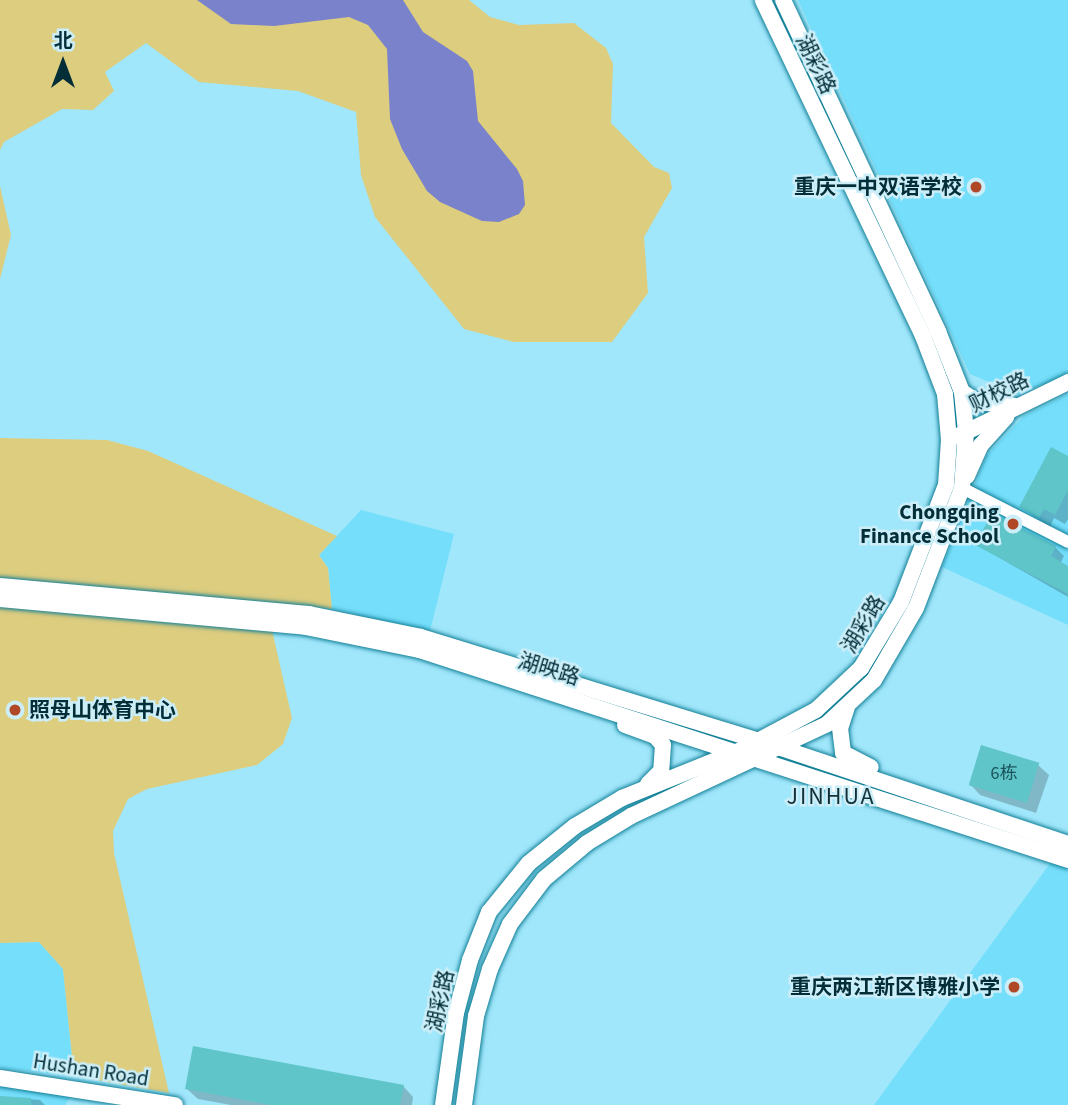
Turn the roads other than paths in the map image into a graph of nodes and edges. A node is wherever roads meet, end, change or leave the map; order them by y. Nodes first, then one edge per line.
1 (763, 0) edge
2 (783, 0) edge
3 (1068, 382) edge
4 (962, 391) junction
5 (1018, 406) junction
6 (966, 432) junction
7 (950, 440) junction
8 (962, 488) junction
9 (1068, 542) edge
10 (0, 586) edge
11 (0, 599) edge
12 (849, 703) junction
13 (593, 705) junction
14 (781, 748) junction
15 (760, 749) junction
16 (738, 751) junction
17 (642, 790) junction
18 (914, 793) junction
19 (1068, 844) edge
20 (1068, 860) edge
21 (0, 1078) edge
22 (175, 1105) edge
23 (443, 1105) edge
24 (464, 1105) edge

1 - 7 main road, 湖彩路
2 - 4 main road, 湖彩路
3 - 5 main road, 财校路
4 - 5 main road
4 - 6 main road, 湖彩路
5 - 6 main road, 财校路
5 - 8 main road
6 - 7 main road, 财校路
6 - 8 main road, 湖彩路
7 - 15 main road, 湖彩路
8 - 9 street
8 - 12 main road, 湖彩路
10 - 15 main road, 湖映路
11 - 13 main road, 湖映路
12 - 14 main road, 湖彩路
12 - 18 main road
13 - 16 main road, 湖映路
13 - 17 main road
14 - 15 main road, 湖映路
14 - 18 main road, 湖映路
15 - 16 main road, 湖彩路
15 - 20 main road, 湖映路
15 - 24 main road, 湖彩路
16 - 17 main road, 湖彩路
17 - 23 main road, 湖彩路
18 - 19 main road, 湖映路
21 - 22 main road, Hushan Road

